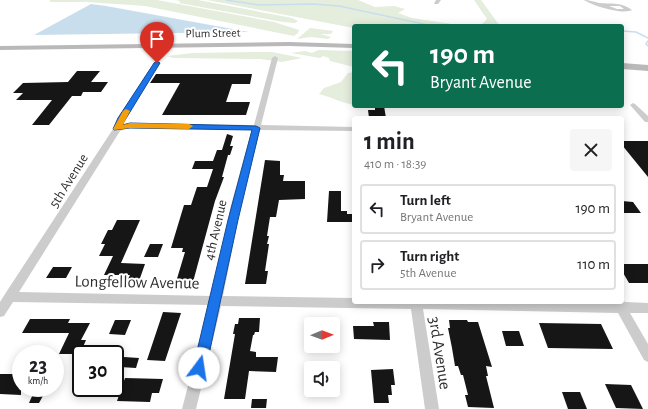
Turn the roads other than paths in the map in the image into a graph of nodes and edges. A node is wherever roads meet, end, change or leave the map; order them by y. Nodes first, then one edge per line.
1 (586, 0) edge
2 (602, 4) junction
3 (352, 46) edge
4 (0, 48) edge
5 (275, 58) dead end
6 (157, 63) dead end
7 (624, 66) edge
8 (648, 68) edge
9 (634, 105) dead end
10 (648, 120) edge
11 (256, 128) junction
12 (117, 129) junction
13 (352, 130) edge
14 (9, 297) junction
15 (215, 301) junction
16 (352, 302) edge
17 (416, 304) edge
18 (518, 304) edge
19 (620, 305) edge
20 (648, 308) edge
21 (0, 312) edge
22 (648, 356) edge
23 (189, 409) edge
24 (432, 409) edge

1 - 2 street
2 - 2 street
3 - 4 main road, Plum Street
5 - 11 street, 4th Avenue
6 - 12 street, 5th Avenue
7 - 8 main road
9 - 10 street
11 - 12 street
11 - 13 street
11 - 15 street, 4th Avenue
12 - 14 street, 5th Avenue
14 - 15 street, Longfellow Avenue
14 - 21 street, 5th Avenue
15 - 16 street, Longfellow Avenue
15 - 23 street, 4th Avenue
17 - 24 street, 3rd Avenue
18 - 19 street, Longfellow Avenue
19 - 20 street, Longfellow Avenue
19 - 22 street

